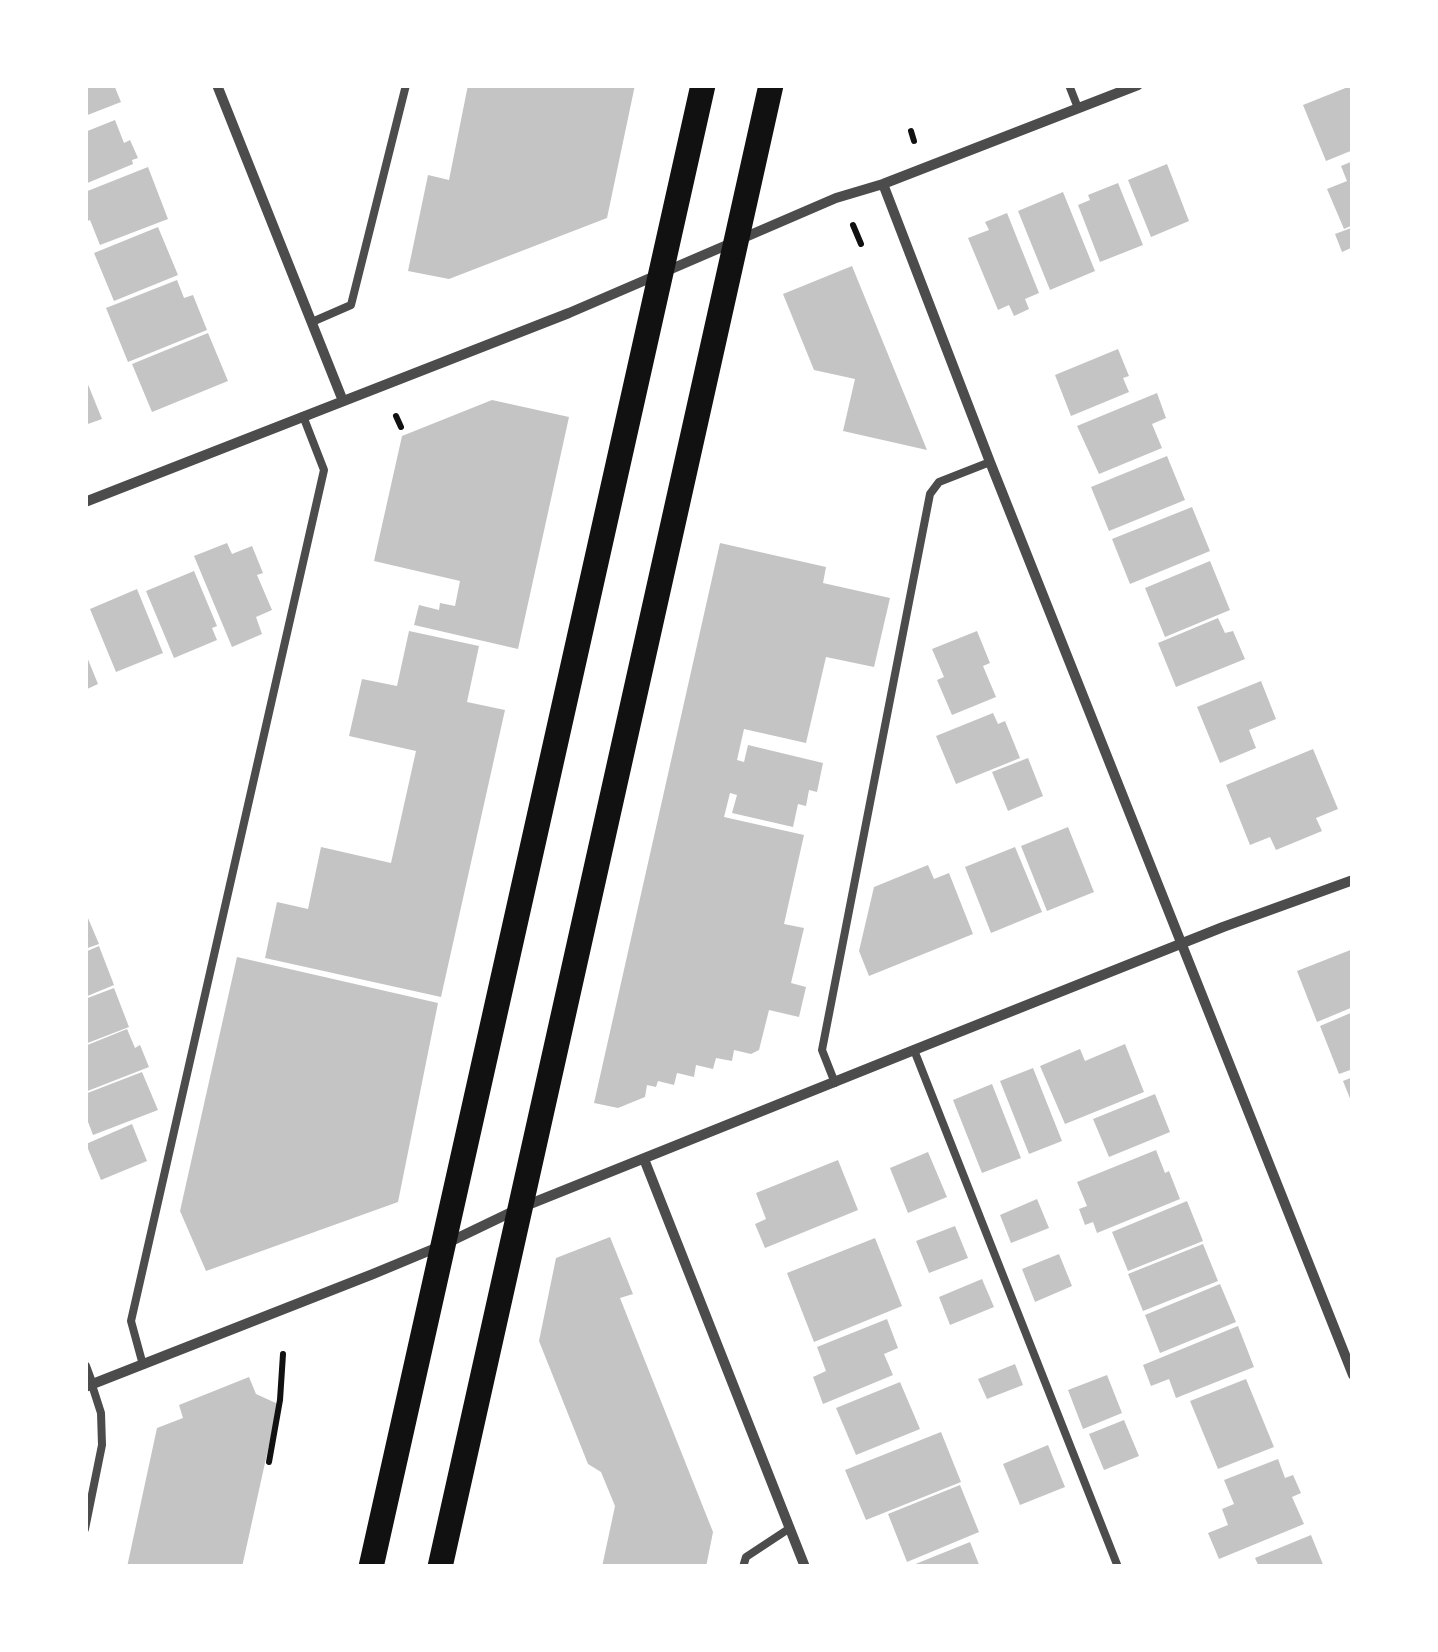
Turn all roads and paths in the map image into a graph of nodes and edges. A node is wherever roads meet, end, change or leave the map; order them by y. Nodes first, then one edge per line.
1 (217, 85) edge
2 (406, 85) edge
3 (703, 85) edge
4 (771, 85) edge
5 (1068, 85) edge
6 (1138, 85) edge
7 (1078, 108) junction
8 (910, 131) dead end
9 (914, 141) dead end
10 (883, 184) junction
11 (853, 225) dead end
12 (736, 242) junction
13 (861, 244) dead end
14 (661, 274) junction
15 (312, 322) junction
16 (343, 401) junction
17 (302, 416) junction
18 (396, 416) dead end
19 (401, 427) dead end
20 (990, 462) junction
21 (85, 502) edge
22 (1353, 880) edge
23 (1181, 944) junction
24 (914, 1050) junction
25 (835, 1083) junction
26 (644, 1159) junction
27 (520, 1208) junction
28 (443, 1245) junction
29 (283, 1354) dead end
30 (142, 1364) junction
31 (85, 1366) edge
32 (1353, 1375) edge
33 (88, 1386) edge
34 (269, 1462) dead end
35 (790, 1528) junction
36 (85, 1529) edge
37 (371, 1567) edge
38 (440, 1567) edge
39 (743, 1567) edge
40 (805, 1567) edge
41 (1118, 1567) edge

1 - 15 street
2 - 15 lane
3 - 14 main road
4 - 12 main road
5 - 7 lane
6 - 7 street
7 - 10 street
8 - 9 path
10 - 12 street
10 - 20 street
11 - 13 path
12 - 14 street
12 - 27 main road
14 - 16 street
14 - 28 main road
15 - 16 street
16 - 17 street
17 - 21 street
17 - 30 lane
18 - 19 path
20 - 23 street
20 - 25 lane
22 - 23 street
23 - 24 street
23 - 32 street
24 - 25 street
24 - 41 lane
25 - 26 street
26 - 27 street
26 - 35 street
27 - 28 street
27 - 38 main road
28 - 30 street
28 - 37 main road
29 - 34 path
30 - 33 street
31 - 33 street
33 - 36 lane
35 - 39 lane
35 - 40 street

